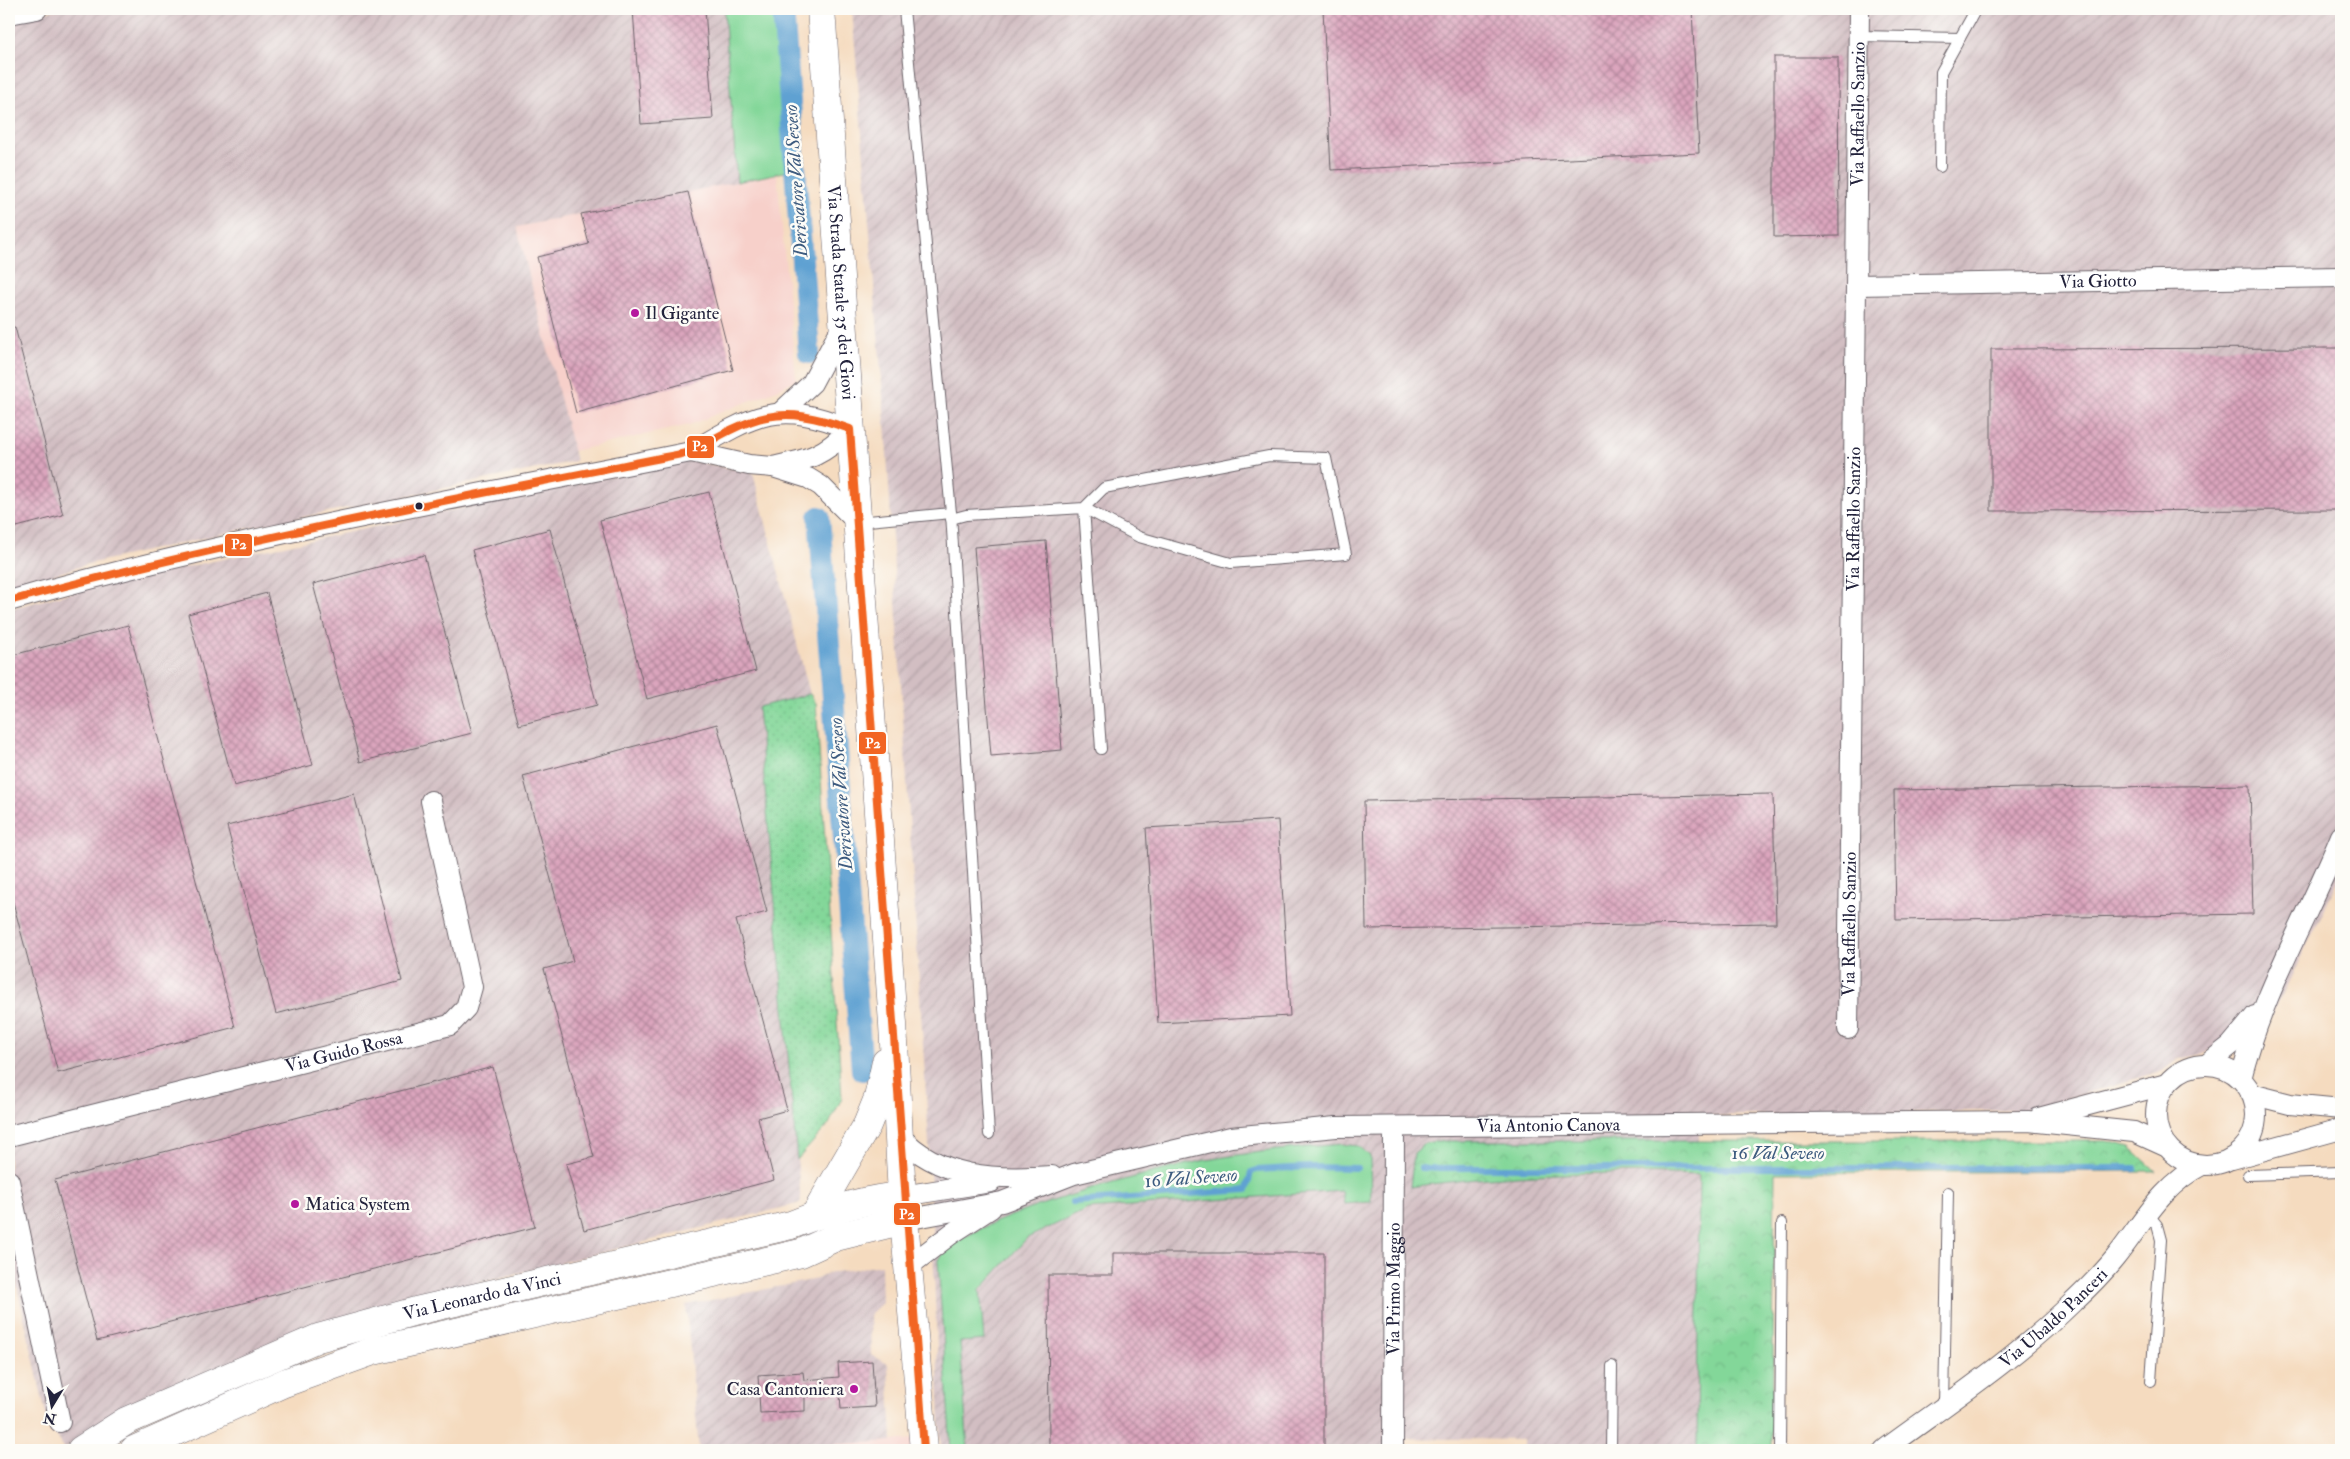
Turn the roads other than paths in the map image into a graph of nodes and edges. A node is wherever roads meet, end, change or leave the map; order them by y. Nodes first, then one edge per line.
1 (37, 9) edge
2 (821, 9) edge
3 (904, 9) edge
4 (1860, 9) edge
5 (1976, 9) edge
6 (9, 14) edge
7 (1859, 36) junction
8 (1960, 38) junction
9 (1940, 167) dead end
10 (2341, 277) edge
11 (1856, 285) junction
12 (843, 325) junction
13 (781, 412) junction
14 (850, 429) junction
15 (691, 452) junction
16 (773, 468) junction
17 (1084, 508) junction
18 (951, 516) junction
19 (857, 522) junction
20 (9, 600) edge
21 (1100, 749) dead end
22 (431, 801) dead end
23 (2341, 836) edge
24 (2264, 1005) junction
25 (893, 1024) junction
26 (1848, 1029) dead end
27 (2206, 1065) junction
28 (2167, 1084) junction
29 (2246, 1087) junction
30 (2341, 1109) edge
31 (2028, 1121) junction
32 (1394, 1127) junction
33 (2341, 1129) edge
34 (989, 1134) dead end
35 (9, 1136) edge
36 (899, 1136) junction
37 (2166, 1146) junction
38 (2230, 1160) junction
39 (2202, 1165) junction
40 (2341, 1172) edge
41 (1074, 1174) junction
42 (2248, 1175) dead end
43 (1020, 1178) junction
44 (9, 1182) edge
45 (1948, 1192) dead end
46 (1002, 1202) junction
47 (904, 1208) junction
48 (2148, 1214) junction
49 (815, 1215) junction
50 (1782, 1223) dead end
51 (909, 1266) junction
52 (1612, 1366) dead end
53 (2151, 1382) dead end
54 (1944, 1406) junction
55 (60, 1422) dead end
56 (81, 1450) edge
57 (134, 1450) edge
58 (924, 1450) edge
59 (1393, 1450) edge
60 (1611, 1450) edge
61 (1780, 1450) edge
62 (1884, 1450) edge

1 - 6 street
2 - 12 main road, Via Strada Statale 35 dei Giovi
3 - 18 lane
4 - 7 street, Via Raffaello Sanzio
5 - 8 lane
7 - 8 lane
7 - 11 street, Via Raffaello Sanzio
8 - 9 lane
10 - 11 street, Via Giotto
11 - 26 street, Via Raffaello Sanzio
12 - 13 street
12 - 14 main road, Via Strada Statale 35 dei Giovi
13 - 14 street
13 - 15 street
14 - 16 street
14 - 19 main road, Via Strada Statale 35 dei Giovi
15 - 16 street
15 - 20 street
16 - 19 street
17 - 17 lane
17 - 18 lane
17 - 21 lane
18 - 19 lane
18 - 34 lane
19 - 25 main road, Via Strada Statale 35 dei Giovi
22 - 35 street, Via Guido Rossa
23 - 24 street
24 - 27 street
24 - 29 street
25 - 36 main road
25 - 49 main road
27 - 28 street
27 - 29 street
28 - 31 street, Via Antonio Canova
28 - 37 street
29 - 30 street
29 - 38 street
31 - 32 street, Via Antonio Canova
31 - 37 street, Via Antonio Canova
32 - 41 street, Via Antonio Canova
32 - 59 street, Via Primo Maggio
33 - 38 street
36 - 43 street, Via Antonio Canova
36 - 47 main road
37 - 39 street
38 - 39 street
39 - 48 street, Via Ubaldo Panceri
40 - 42 lane
41 - 43 street, Via Antonio Canova
41 - 46 street, Via Antonio Canova
43 - 47 street, Via Antonio Canova
44 - 55 street
45 - 54 lane
46 - 47 street, Via Antonio Canova
46 - 51 street, Via Antonio Canova
47 - 49 main road, Via Leonardo da Vinci
47 - 51 main road
47 - 57 main road, Via Leonardo da Vinci
48 - 53 lane
48 - 54 street, Via Ubaldo Panceri
49 - 56 main road, Via Leonardo da Vinci
50 - 61 lane
51 - 58 main road
52 - 60 lane
54 - 62 street, Via Ubaldo Panceri

